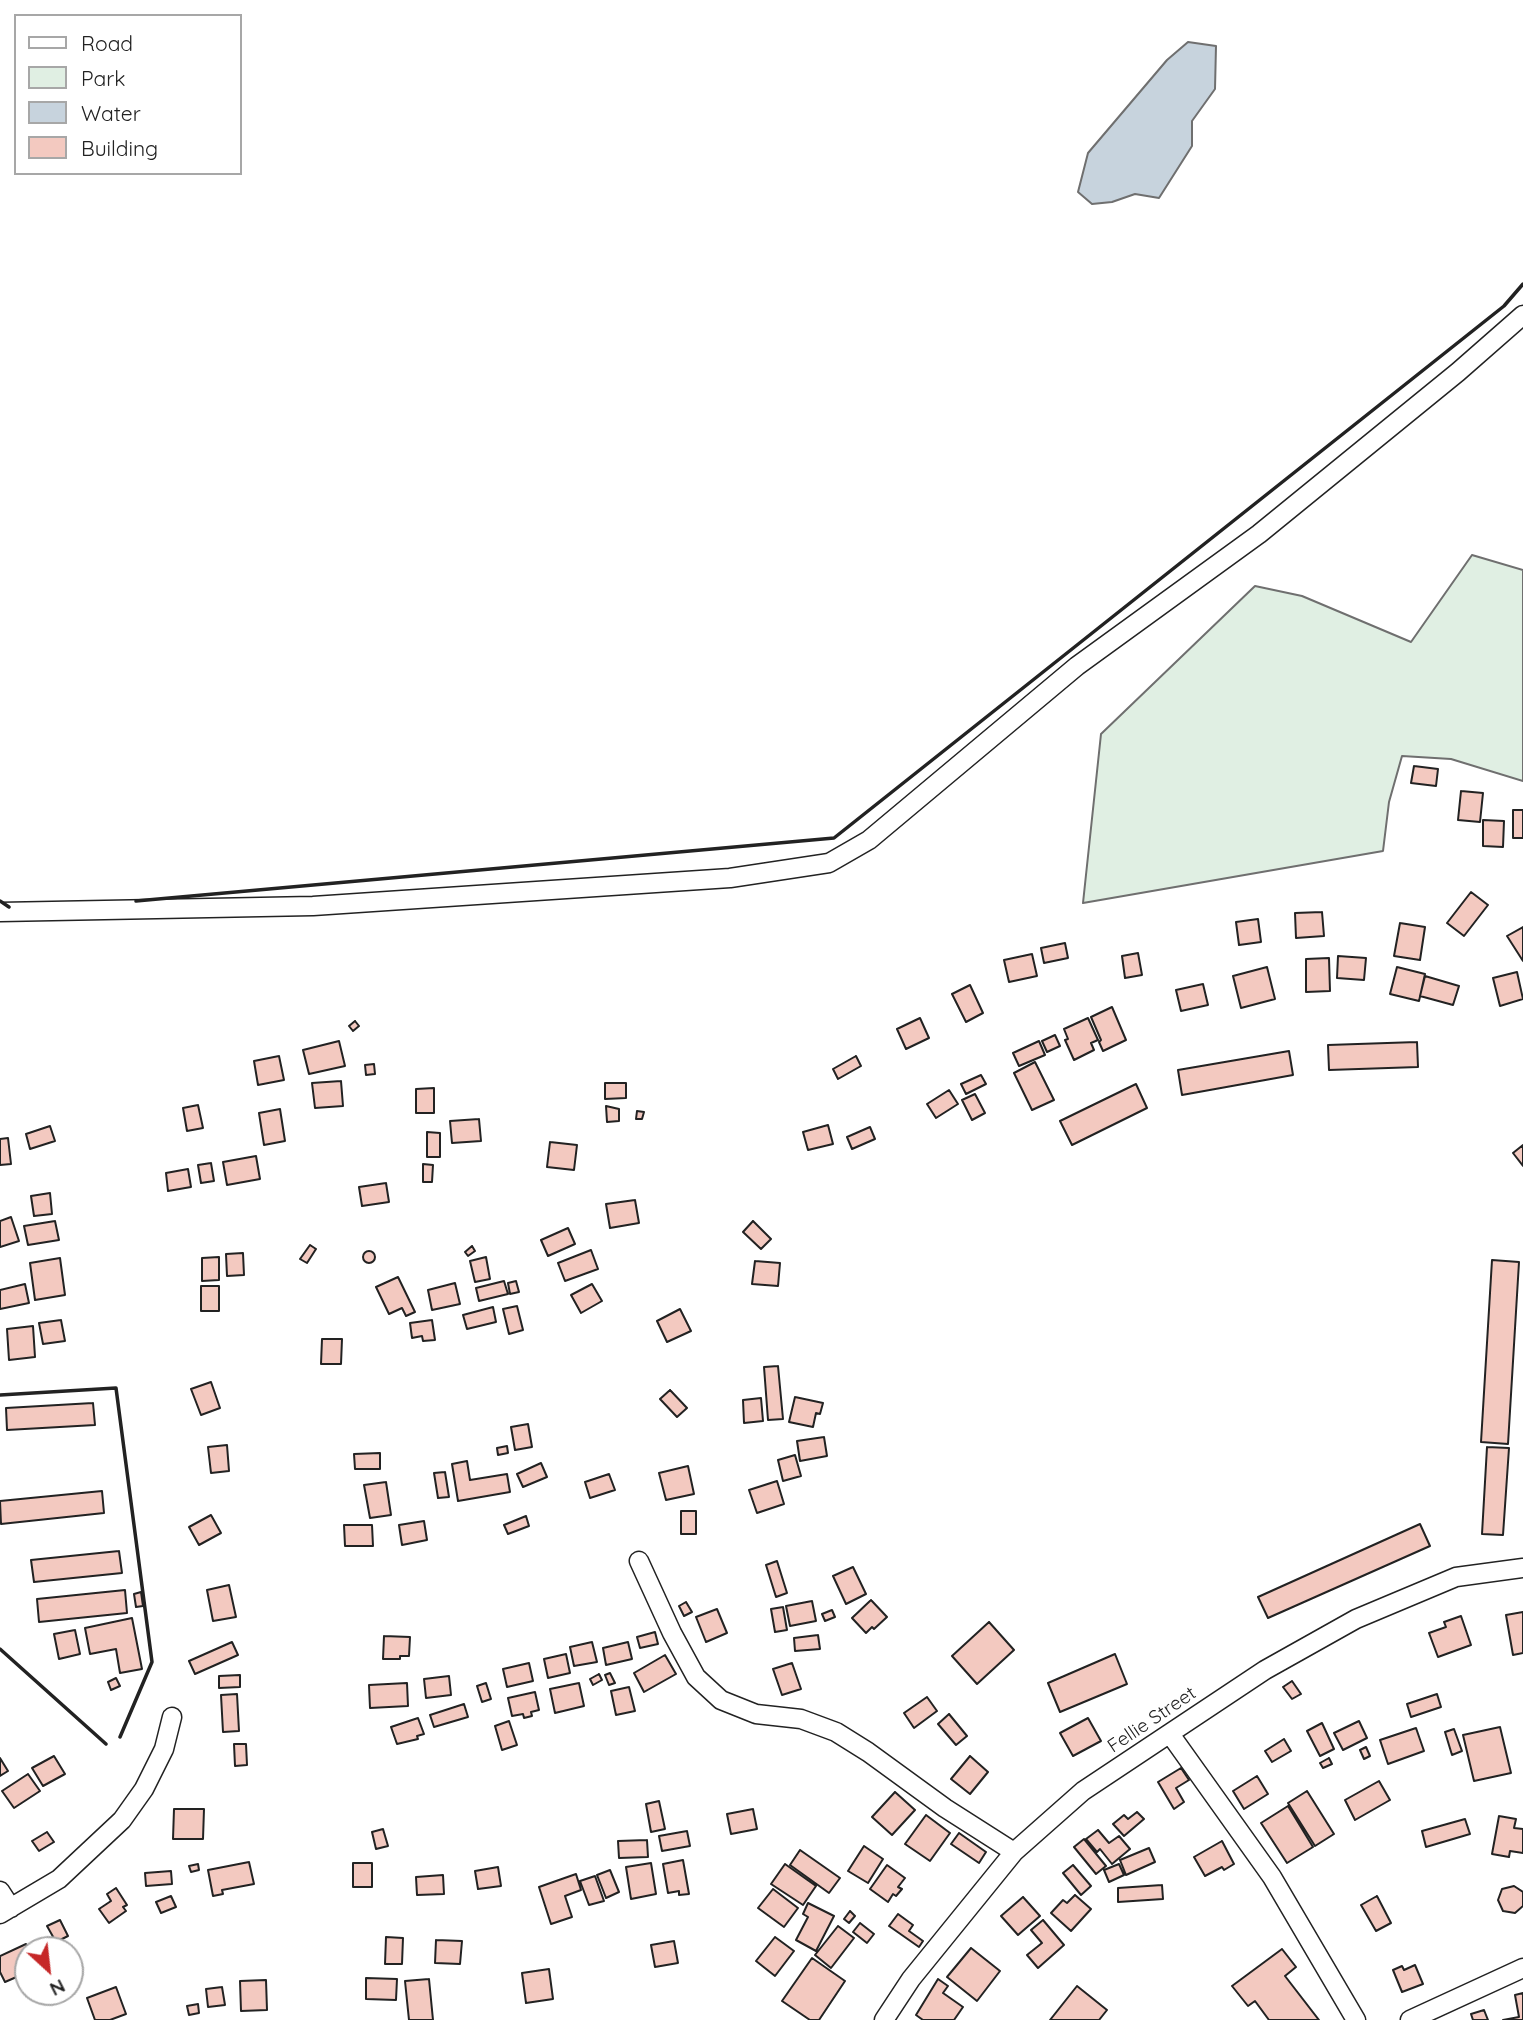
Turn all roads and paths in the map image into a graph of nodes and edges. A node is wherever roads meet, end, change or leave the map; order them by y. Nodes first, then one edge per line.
1 (1523, 315) edge
2 (0, 912) edge
3 (639, 1561) dead end
4 (1523, 1568) edge
5 (172, 1717) dead end
6 (1170, 1734) junction
7 (1014, 1852) junction
8 (0, 1891) edge
9 (6, 1911) edge
10 (1523, 1968) edge
11 (884, 2020) edge
12 (1356, 2020) edge
13 (1409, 2020) edge

1 - 2 street
3 - 7 street
4 - 6 street, Fellie Street
5 - 9 street
6 - 7 street, Fellie Street
6 - 12 street
7 - 11 street, Fellie Street
8 - 9 street
10 - 13 street

